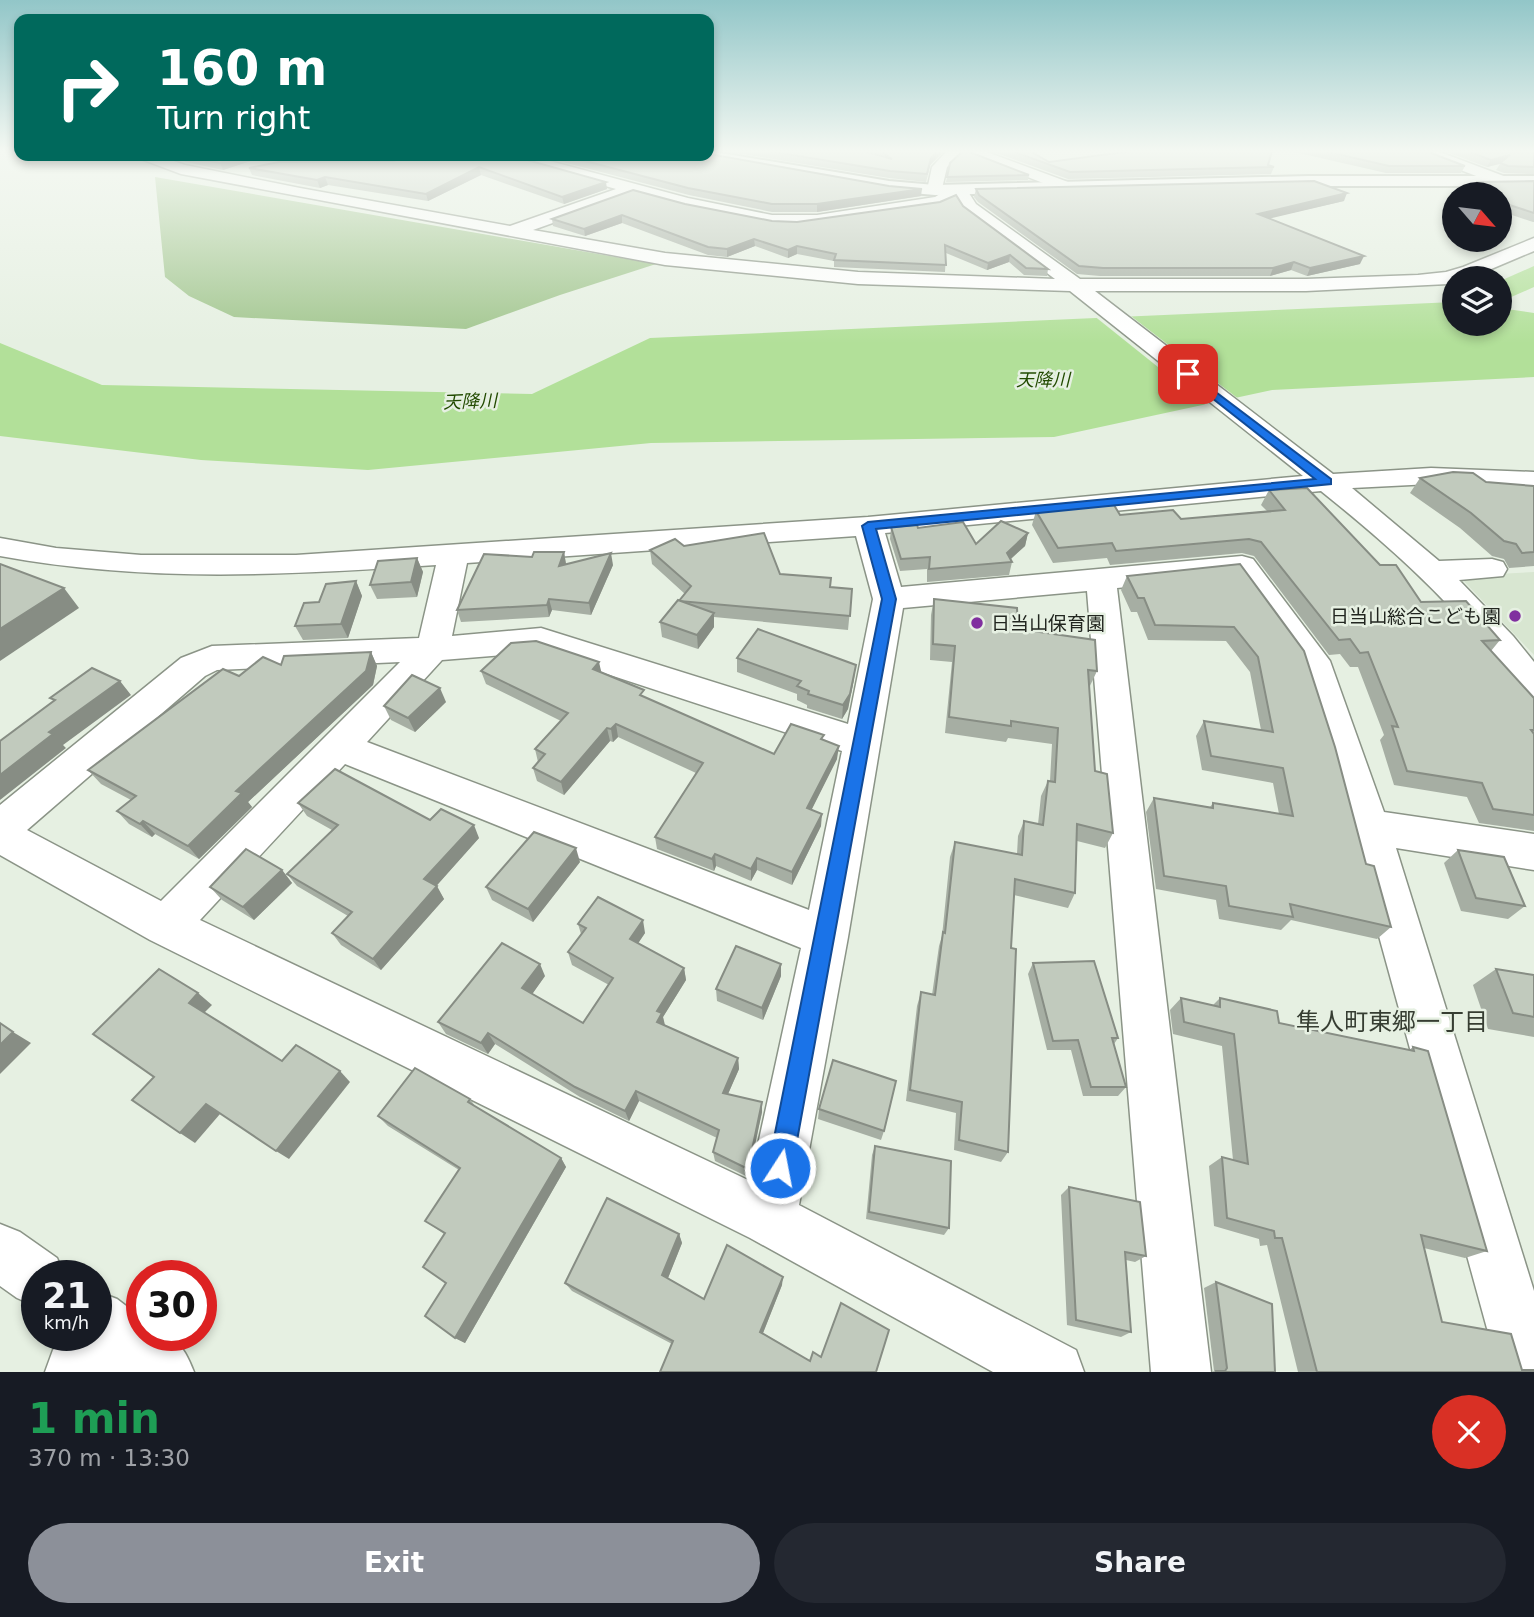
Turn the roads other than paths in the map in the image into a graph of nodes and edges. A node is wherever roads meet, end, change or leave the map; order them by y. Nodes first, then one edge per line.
1 (426, 215) edge
2 (557, 215) edge
3 (744, 215) edge
4 (844, 215) edge
5 (981, 215) edge
6 (511, 231) junction
7 (1534, 244) edge
8 (1075, 286) junction
9 (1322, 479) junction
10 (1534, 480) edge
11 (868, 526) junction
12 (0, 547) edge
13 (453, 556) junction
14 (1492, 569) dead end
15 (1432, 570) junction
16 (1098, 581) junction
17 (889, 599) junction
18 (433, 649) junction
19 (1534, 687) edge
20 (860, 742) junction
21 (338, 746) junction
22 (1369, 827) junction
23 (0, 829) edge
24 (0, 835) edge
25 (1534, 852) edge
26 (166, 926) junction
27 (826, 937) junction
28 (769, 1219) junction
29 (0, 1252) edge
30 (21, 1267) edge
31 (112, 1348) edge
32 (164, 1372) edge
33 (1054, 1372) edge
34 (1181, 1372) edge
35 (1530, 1372) edge

1 - 6 street
2 - 6 street
3 - 4 street
5 - 8 street
6 - 8 street
7 - 8 street
8 - 9 street
9 - 10 street
9 - 11 street
9 - 15 street
11 - 13 street
11 - 17 street
12 - 13 street
13 - 18 street
14 - 15 street
15 - 19 street
16 - 17 street
16 - 22 street
16 - 34 street
17 - 20 street
18 - 20 street
18 - 21 street
18 - 23 street
20 - 27 street
21 - 26 street
21 - 27 street
22 - 25 street
22 - 35 street
24 - 26 street
26 - 28 street
27 - 28 street
28 - 33 street
29 - 30 street
31 - 32 street

